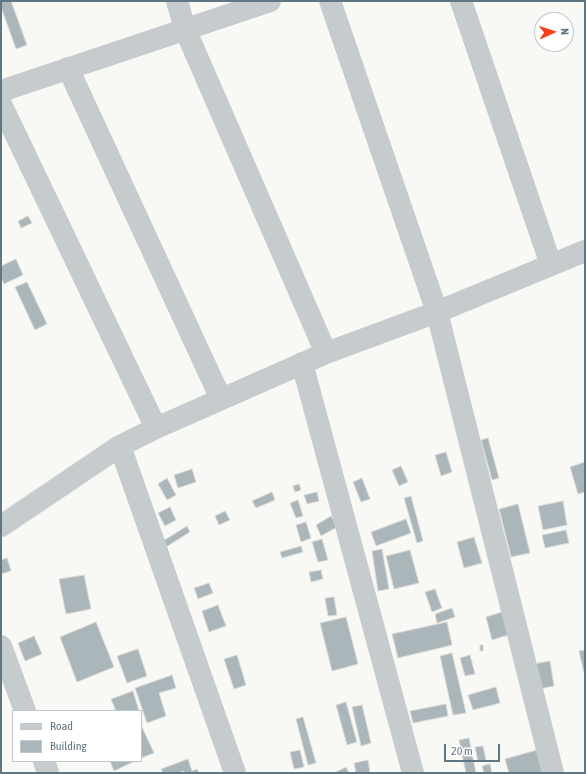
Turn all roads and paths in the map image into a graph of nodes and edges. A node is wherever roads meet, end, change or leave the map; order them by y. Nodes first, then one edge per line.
1 (177, 1) edge
2 (270, 1) edge
3 (330, 1) edge
4 (461, 1) edge
5 (185, 29) junction
6 (68, 68) junction
7 (1, 90) edge
8 (1, 104) edge
9 (584, 254) edge
10 (551, 265) junction
11 (437, 312) junction
12 (326, 353) junction
13 (302, 363) junction
14 (221, 399) junction
15 (156, 428) junction
16 (120, 446) junction
17 (1, 526) edge
18 (1, 646) edge
19 (25, 710) edge
20 (44, 762) edge
21 (48, 773) edge
22 (235, 773) edge
23 (413, 773) edge
24 (554, 773) edge

1 - 5 street
2 - 5 street
3 - 11 street
4 - 10 street
5 - 6 street
5 - 12 street
6 - 7 street
6 - 14 street
8 - 15 street
9 - 10 street
10 - 11 street
11 - 12 street
11 - 24 street
12 - 13 street
13 - 14 street
13 - 23 street
14 - 15 street
15 - 16 street
16 - 17 street
16 - 22 street
18 - 19 street
20 - 21 street

